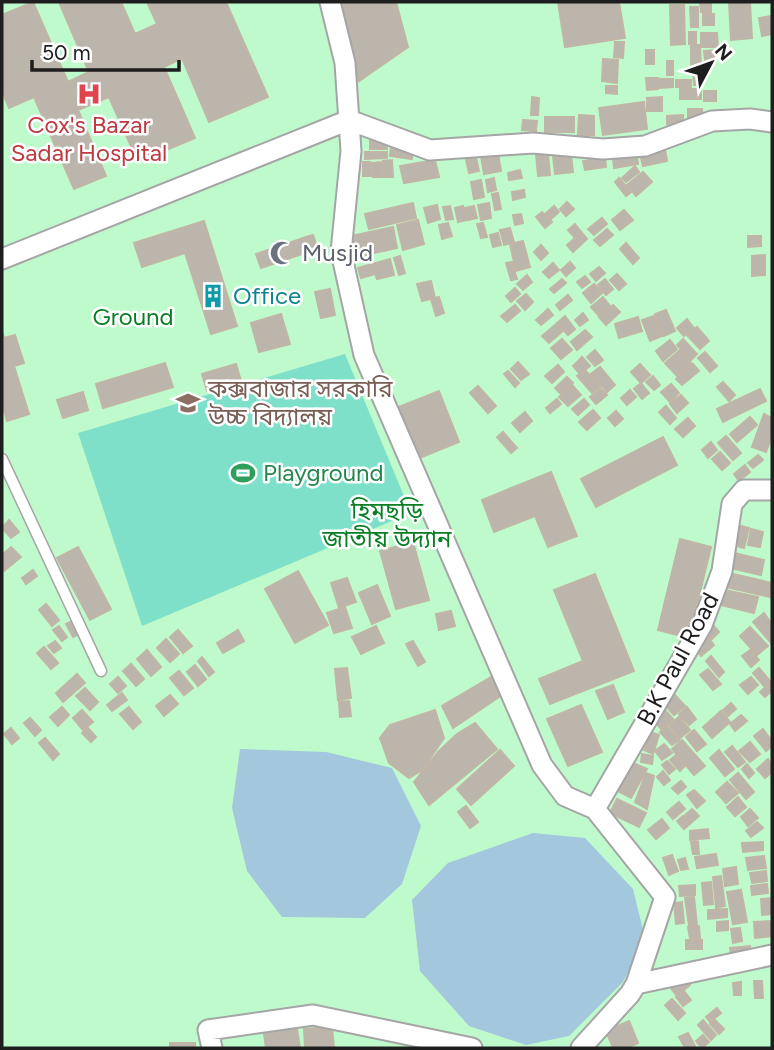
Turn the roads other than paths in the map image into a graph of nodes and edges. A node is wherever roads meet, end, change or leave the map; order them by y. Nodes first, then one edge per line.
1 (330, 2) edge
2 (349, 120) junction
3 (772, 122) edge
4 (2, 259) edge
5 (2, 459) edge
6 (772, 490) edge
7 (100, 671) dead end
8 (595, 809) junction
9 (772, 955) edge
10 (636, 984) junction
11 (212, 1048) edge
12 (472, 1048) edge
13 (580, 1048) edge

1 - 2 street
2 - 3 street
2 - 4 street
2 - 8 street
5 - 7 lane
6 - 8 street, B.K Paul Road
8 - 10 street
9 - 10 street
10 - 13 street
11 - 12 street

